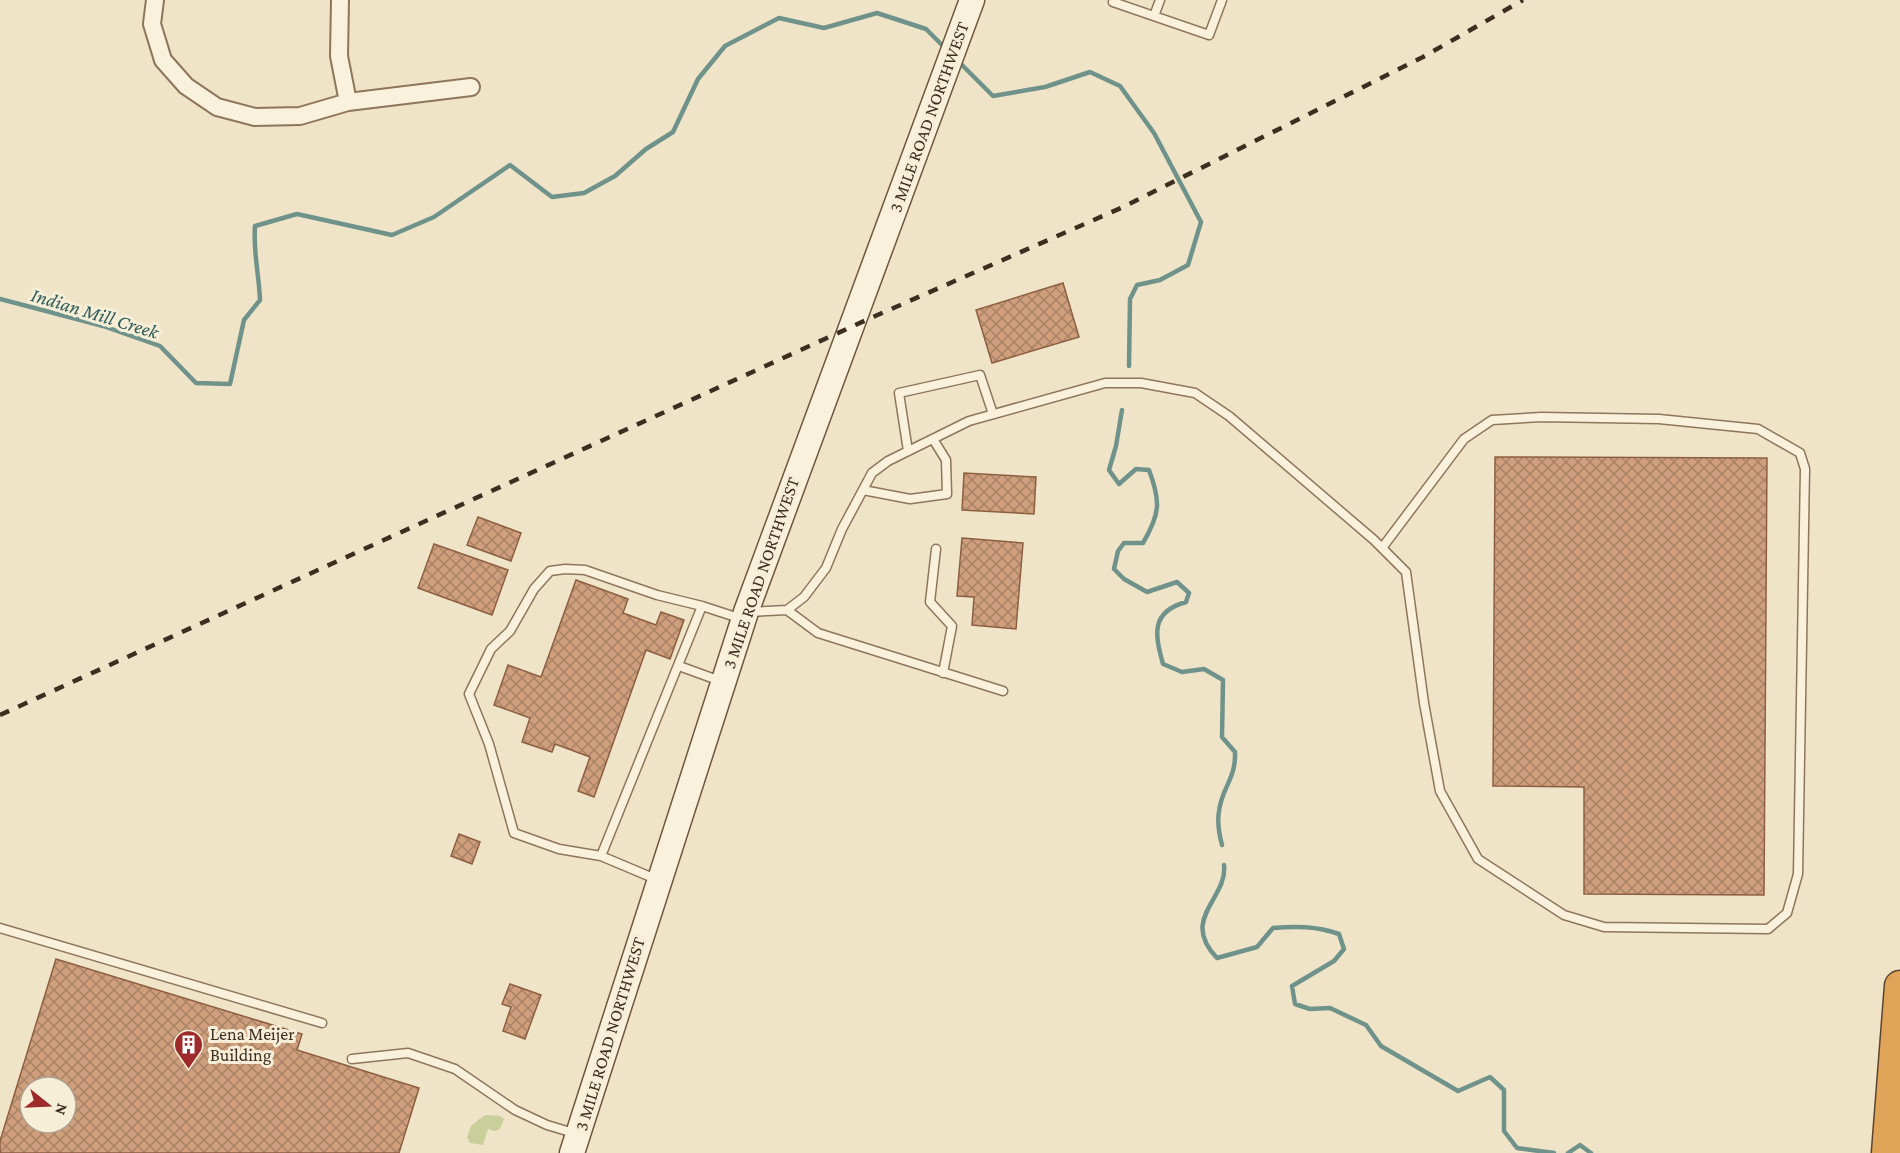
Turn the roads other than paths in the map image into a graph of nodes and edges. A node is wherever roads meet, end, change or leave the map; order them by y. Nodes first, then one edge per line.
1 (154, 0) edge
2 (340, 0) edge
3 (1114, 0) edge
4 (1161, 0) edge
5 (1222, 0) edge
6 (971, 4) edge
7 (1154, 16) junction
8 (471, 87) dead end
9 (348, 102) junction
10 (993, 414) junction
11 (933, 439) junction
12 (908, 451) junction
13 (863, 490) junction
14 (1382, 548) junction
15 (936, 549) dead end
16 (702, 606) junction
17 (787, 610) junction
18 (745, 616) junction
19 (679, 666) junction
20 (944, 673) junction
21 (723, 682) junction
22 (1003, 691) dead end
23 (601, 856) junction
24 (658, 880) junction
25 (0, 927) edge
26 (1900, 986) edge
27 (322, 1023) dead end
28 (352, 1059) dead end
29 (575, 1144) edge
30 (1887, 1153) edge

1 - 9 street
2 - 9 street
3 - 7 lane
4 - 7 lane
5 - 7 lane
6 - 18 main road, 3 MILE ROAD NORTHWEST
8 - 9 street
10 - 11 lane
10 - 12 lane
10 - 14 lane
11 - 12 lane
11 - 13 lane
12 - 13 lane
13 - 17 lane
14 - 14 lane
15 - 20 lane
16 - 18 lane
16 - 19 lane
16 - 23 lane
17 - 18 lane
17 - 20 lane
18 - 21 main road, 3 MILE ROAD NORTHWEST
19 - 21 lane
19 - 23 lane
20 - 22 lane
21 - 24 main road, 3 MILE ROAD NORTHWEST
23 - 24 lane
24 - 29 main road, 3 MILE ROAD NORTHWEST
25 - 27 lane
26 - 30 highway
28 - 29 lane

